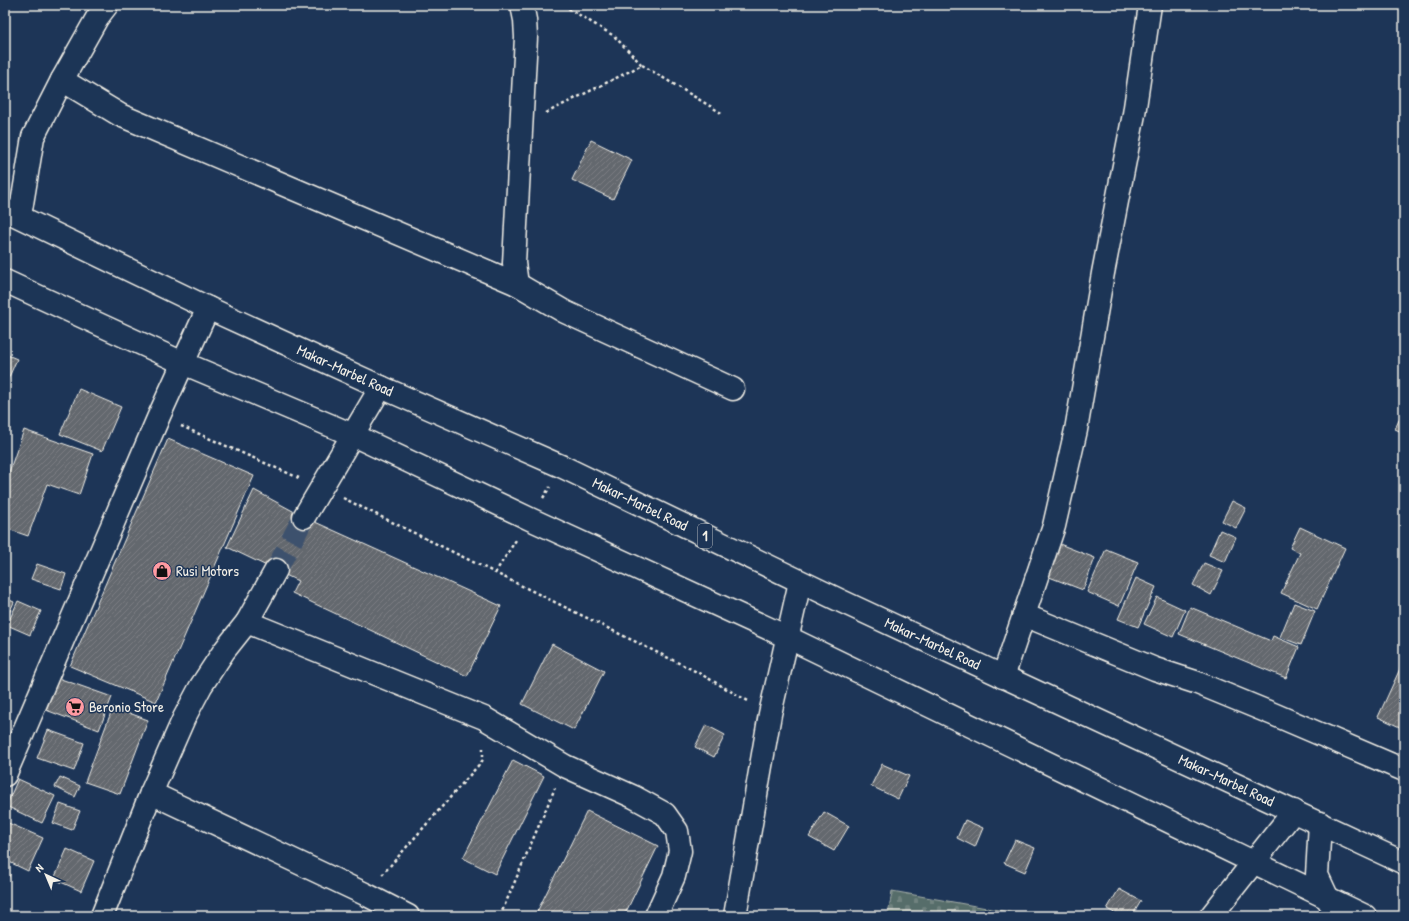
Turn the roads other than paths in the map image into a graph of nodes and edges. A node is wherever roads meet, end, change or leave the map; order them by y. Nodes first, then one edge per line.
1 (522, 5) edge
2 (1150, 5) edge
3 (101, 9) edge
4 (62, 80) junction
5 (12, 213) edge
6 (5, 281) edge
7 (517, 284) junction
8 (208, 308) junction
9 (183, 363) junction
10 (381, 387) junction
11 (733, 390) dead end
12 (353, 435) junction
13 (304, 517) tunnel mouth
14 (276, 570) tunnel mouth
15 (800, 582) junction
16 (1024, 615) junction
17 (247, 622) junction
18 (787, 637) junction
19 (1003, 677) junction
20 (1404, 770) edge
21 (5, 775) edge
22 (151, 793) junction
23 (1294, 811) junction
24 (1320, 823) junction
25 (1254, 862) junction
26 (1404, 863) edge
27 (1332, 907) edge
28 (102, 916) edge
29 (408, 916) edge
30 (656, 916) edge
31 (734, 916) edge
32 (1211, 916) edge
33 (1365, 916) edge

1 - 7 street
2 - 16 street
3 - 4 street
4 - 5 street
4 - 7 street
5 - 8 street, Makar-Marbel Road / 1
6 - 9 street
7 - 11 street
8 - 9 street
8 - 10 street, Makar-Marbel Road / 1
9 - 12 street
9 - 21 street
10 - 12 street
10 - 15 street, Makar-Marbel Road / 1
12 - 13 street
12 - 18 street
14 - 17 street
15 - 18 street
15 - 19 street, Makar-Marbel Road / 1
16 - 19 street
16 - 20 street
17 - 22 street
17 - 30 street
18 - 25 street
18 - 31 street
19 - 23 street, Makar-Marbel Road / 1
22 - 28 street
22 - 29 street
23 - 24 street, Makar-Marbel Road / 1
23 - 25 street
24 - 26 street, Makar-Marbel Road / 1
24 - 27 street
25 - 27 street
25 - 32 street
27 - 33 street

